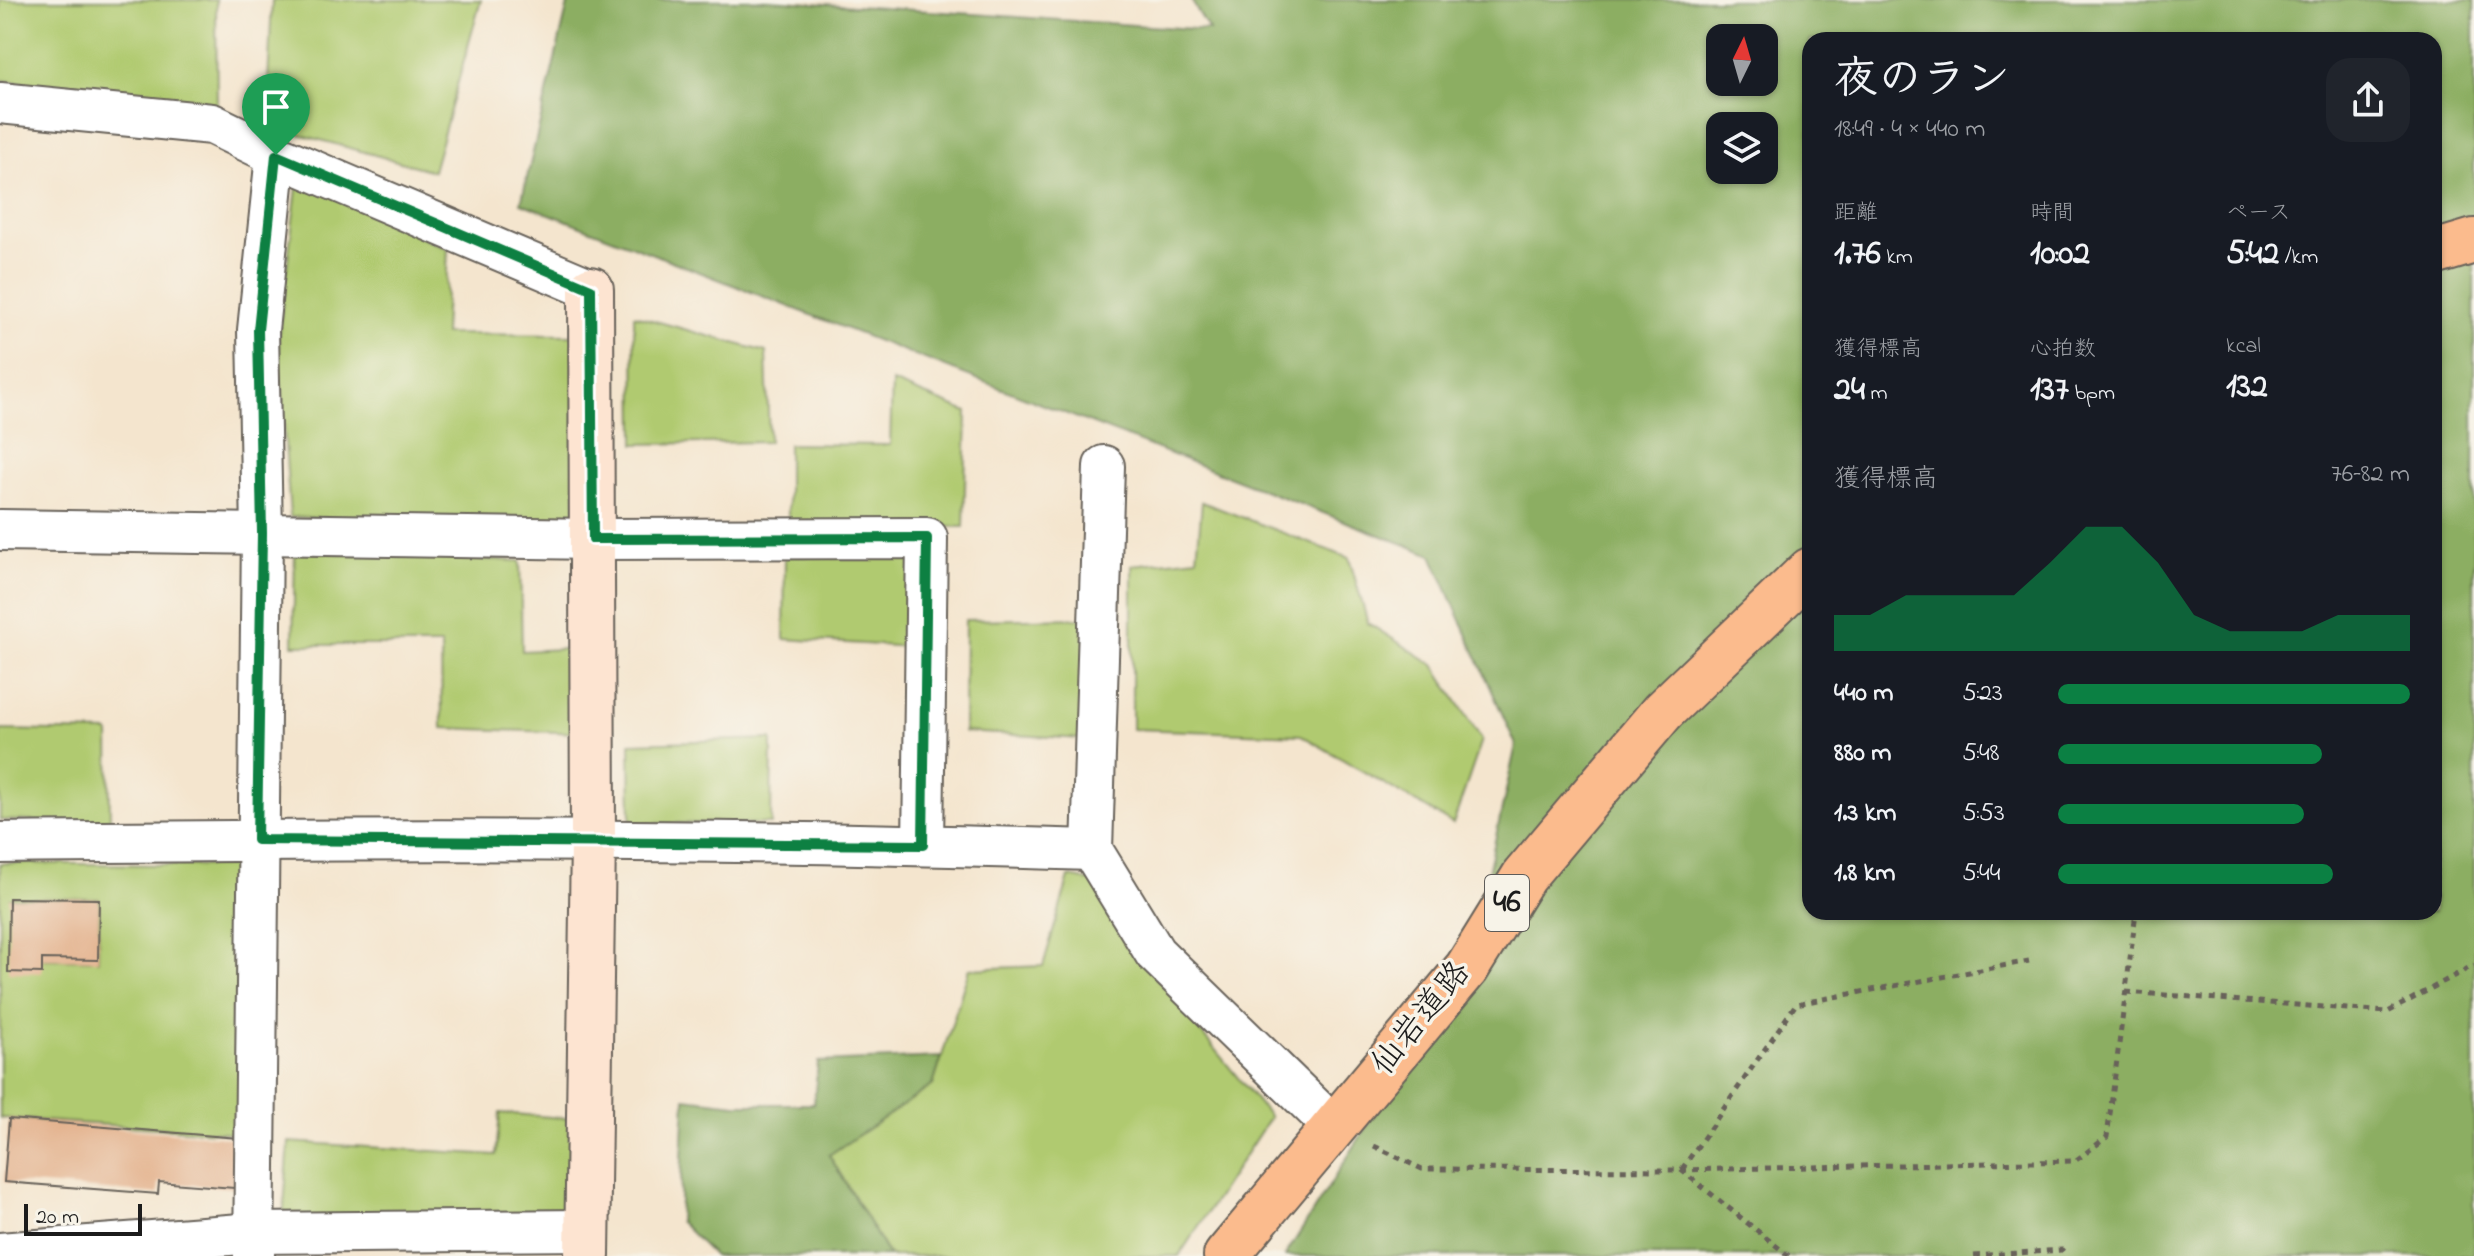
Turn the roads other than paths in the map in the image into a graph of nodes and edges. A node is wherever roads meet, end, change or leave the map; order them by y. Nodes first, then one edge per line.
1 (0, 103) edge
2 (276, 155) junction
3 (2474, 241) edge
4 (2442, 251) edge
5 (591, 289) joint
6 (1104, 466) dead end
7 (0, 530) edge
8 (262, 533) junction
9 (593, 539) junction
10 (1802, 578) edge
11 (257, 840) junction
12 (593, 840) junction
13 (0, 843) edge
14 (923, 845) junction
15 (1092, 850) junction
16 (1333, 1126) junction
17 (587, 1243) edge
18 (254, 1244) edge
19 (0, 1253) edge
20 (1226, 1256) edge

1 - 2 street
2 - 5 street
2 - 8 street
3 - 4 highway
5 - 9 street
6 - 15 street
7 - 8 street
8 - 9 street
8 - 11 street
9 - 12 street
9 - 14 street
10 - 16 highway, 仙岩道路 / 46
11 - 12 street
11 - 13 street
11 - 18 street
12 - 14 street
12 - 17 street
14 - 15 street
15 - 16 street
16 - 20 highway, 仙岩道路 / 46
17 - 18 street
18 - 19 street

